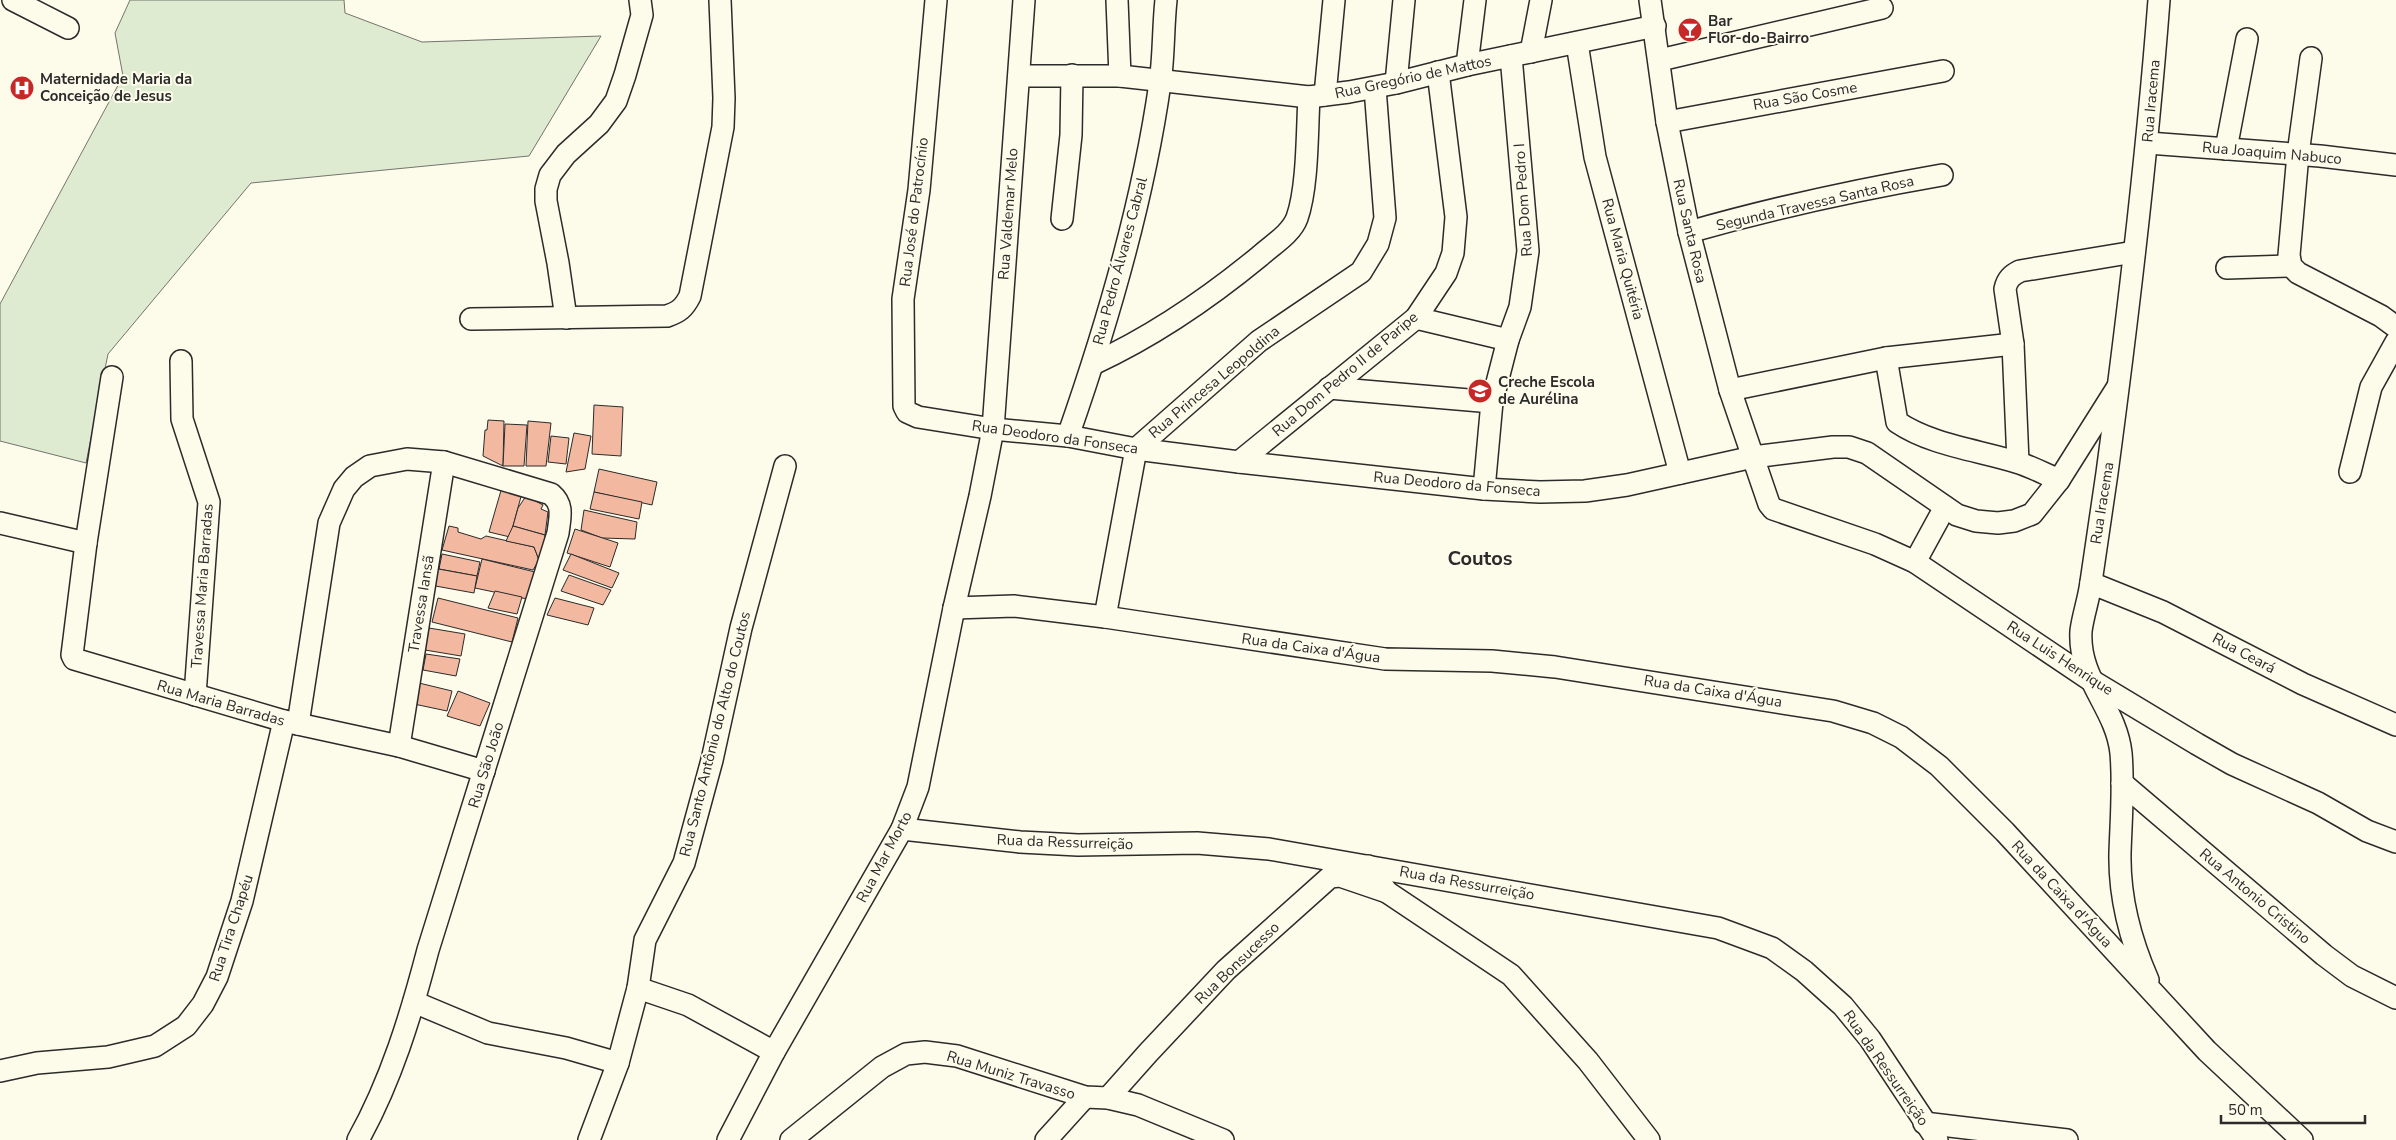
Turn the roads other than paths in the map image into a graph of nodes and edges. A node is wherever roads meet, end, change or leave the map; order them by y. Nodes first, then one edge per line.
1 (13, 0) edge
2 (720, 0) edge
3 (936, 0) edge
4 (1024, 0) edge
5 (1117, 0) edge
6 (1166, 0) edge
7 (1334, 0) edge
8 (1404, 0) edge
9 (1475, 0) edge
10 (1541, 0) edge
11 (1650, 0) edge
12 (2159, 0) edge
13 (642, 5) edge
14 (1882, 8) dead end
15 (1654, 26) junction
16 (68, 28) dead end
17 (2247, 38) dead end
18 (1577, 43) junction
19 (1521, 54) junction
20 (2311, 58) dead end
21 (1660, 60) junction
22 (1467, 65) junction
23 (1943, 71) dead end
24 (1438, 72) junction
25 (1072, 74) junction
26 (1019, 76) junction
27 (1120, 76) junction
28 (1160, 82) junction
29 (1396, 84) junction
30 (1375, 88) junction
31 (1317, 96) junction
32 (1667, 122) junction
33 (2148, 143) junction
34 (2226, 149) junction
35 (2298, 154) junction
36 (2396, 166) edge
37 (1942, 175) dead end
38 (1062, 219) dead end
39 (1689, 232) junction
40 (2134, 252) junction
41 (2291, 266) junction
42 (2227, 268) dead end
43 (566, 318) junction
44 (1416, 318) junction
45 (471, 319) dead end
46 (2396, 327) edge
47 (1508, 340) junction
48 (2396, 342) edge
49 (2013, 344) junction
50 (1886, 358) junction
51 (181, 361) dead end
52 (1094, 364) junction
53 (112, 377) dead end
54 (1329, 388) junction
55 (2117, 388) junction
56 (1730, 390) junction
57 (1492, 402) junction
58 (918, 417) joint
59 (992, 429) junction
60 (1068, 436) junction
61 (1136, 449) junction
62 (1753, 457) junction
63 (444, 462) junction
64 (1239, 462) junction
65 (2018, 462) junction
66 (785, 466) dead end
67 (2350, 472) dead end
68 (1680, 473) junction
69 (2059, 480) junction
70 (1484, 489) junction
71 (1945, 507) junction
72 (0, 523) edge
73 (86, 542) junction
74 (1915, 562) junction
75 (2091, 583) junction
76 (954, 608) junction
77 (1105, 617) junction
78 (2089, 680) junction
79 (195, 695) junction
80 (291, 723) junction
81 (2396, 725) edge
82 (399, 746) junction
83 (484, 771) junction
84 (2122, 783) junction
85 (902, 829) junction
86 (2396, 842) edge
87 (1368, 866) junction
88 (1387, 892) junction
89 (638, 988) junction
90 (2153, 993) junction
91 (2396, 998) edge
92 (414, 1002) junction
93 (774, 1052) junction
94 (618, 1063) junction
95 (0, 1071) edge
96 (1085, 1097) junction
97 (1108, 1098) junction
98 (1924, 1123) junction
99 (358, 1140) edge
100 (589, 1140) edge
101 (728, 1140) edge
102 (791, 1140) edge
103 (1046, 1140) edge
104 (1223, 1140) edge
105 (1649, 1140) edge
106 (1937, 1140) edge
107 (2067, 1140) edge
108 (2302, 1140) edge

1 - 16 street
2 - 43 street
3 - 58 street, Rua José do Patrocínio
4 - 26 street, Rua Valdemar Melo
5 - 27 street
6 - 28 street, Rua Pedro Álvares Cabral
7 - 31 street
8 - 29 street
9 - 22 street
10 - 19 street, Rua Dom Pedro I
11 - 15 street, Rua Santa Rosa
12 - 33 street, Rua Iracema
13 - 43 street
14 - 21 street
15 - 18 street, Rua Gregório de Mattos
15 - 21 street, Rua Santa Rosa
17 - 34 street
18 - 19 street, Rua Gregório de Mattos
18 - 68 street, Rua Maria Quitéria
19 - 22 street, Rua Gregório de Mattos
19 - 47 street, Rua Dom Pedro I
20 - 35 street
21 - 32 street, Rua Santa Rosa
22 - 24 street, Rua Gregório de Mattos
23 - 32 street, Rua São Cosme
24 - 29 street, Rua Gregório de Mattos
24 - 44 street, Rua Dom Pedro II de Paripe
25 - 26 street, Rua Gregório de Mattos
25 - 27 street, Rua Gregório de Mattos
25 - 38 street
26 - 59 street, Rua Valdemar Melo
27 - 28 street, Rua Gregório de Mattos
28 - 31 street, Rua Gregório de Mattos
28 - 52 street, Rua Pedro Álvares Cabral
29 - 30 street, Rua Gregório de Mattos
30 - 31 street, Rua Gregório de Mattos
30 - 61 street, Rua Princesa Leopoldina
31 - 52 street
32 - 39 street, Rua Santa Rosa
33 - 34 street, Rua Joaquim Nabuco
33 - 40 street, Rua Iracema
34 - 35 street, Rua Joaquim Nabuco
35 - 36 street, Rua Joaquim Nabuco
35 - 41 street
37 - 39 street, Segunda Travessa Santa Rosa
39 - 56 street, Rua Santa Rosa
40 - 49 street
40 - 55 street, Rua Iracema
41 - 42 street
41 - 46 street
43 - 45 street
44 - 47 street
44 - 54 street, Rua Dom Pedro II de Paripe
47 - 57 street, Rua Dom Pedro I
48 - 67 street
49 - 50 street
49 - 65 street
50 - 56 street
50 - 65 street
51 - 79 street, Travessa Maria Barradas
52 - 60 street, Rua Pedro Álvares Cabral
53 - 73 street, Rua Maria Barradas
54 - 57 street
54 - 64 street, Rua Dom Pedro II de Paripe
55 - 69 street, Rua Deodoro da Fonseca
55 - 75 street, Rua Iracema
56 - 62 street, Rua Santa Rosa
57 - 70 street, Rua Dom Pedro I
58 - 59 street, Rua Deodoro da Fonseca
59 - 60 street, Rua Deodoro da Fonseca
59 - 76 street, Rua Mar Morto
60 - 61 street, Rua Deodoro da Fonseca
61 - 64 street, Rua Deodoro da Fonseca
61 - 77 street
62 - 68 street, Rua Deodoro da Fonseca
62 - 71 street, Rua Deodoro da Fonseca
62 - 74 street, Rua Luis Henrique
63 - 80 street, Rua Tira Chapéu
63 - 82 street, Travessa Iansã
63 - 83 street, Rua São João
64 - 70 street, Rua Deodoro da Fonseca
65 - 69 street
66 - 89 street, Rua Santo Antônio do Alto do Coutos
68 - 70 street, Rua Deodoro da Fonseca
69 - 71 street, Rua Deodoro da Fonseca
71 - 74 street
72 - 73 street
73 - 79 street, Rua Maria Barradas
74 - 78 street, Rua Luis Henrique
75 - 78 street, Rua Iracema
75 - 81 street, Rua Ceará
76 - 77 street, Rua da Caixa d'Água
76 - 85 street, Rua Mar Morto
77 - 90 street, Rua da Caixa d'Água
78 - 84 street, Rua Iracema
78 - 86 street, Rua Luis Henrique
79 - 80 street, Rua Maria Barradas
80 - 82 street, Rua Maria Barradas
80 - 95 street, Rua Tira Chapéu
82 - 83 street, Rua Maria Barradas
83 - 92 street, Rua São João
84 - 90 street, Rua Iracema
84 - 91 street, Rua Antonio Cristino
85 - 87 street, Rua da Ressurreição
85 - 93 street, Rua Mar Morto
87 - 88 street
87 - 98 street, Rua da Ressurreição
88 - 97 street, Rua Bonsucesso
88 - 105 street
89 - 93 street
89 - 94 street, Rua Santo Antônio do Alto do Coutos
90 - 108 street, Rua da Caixa d'Água
92 - 94 street
92 - 99 street, Rua São João
93 - 101 street, Rua Mar Morto
94 - 100 street, Rua Santo Antônio do Alto do Coutos
96 - 97 street, Rua Muniz Travasso
96 - 102 street, Rua Muniz Travasso
96 - 103 street
97 - 104 street, Rua Muniz Travasso
98 - 106 street, Rua da Ressurreição
98 - 107 street

